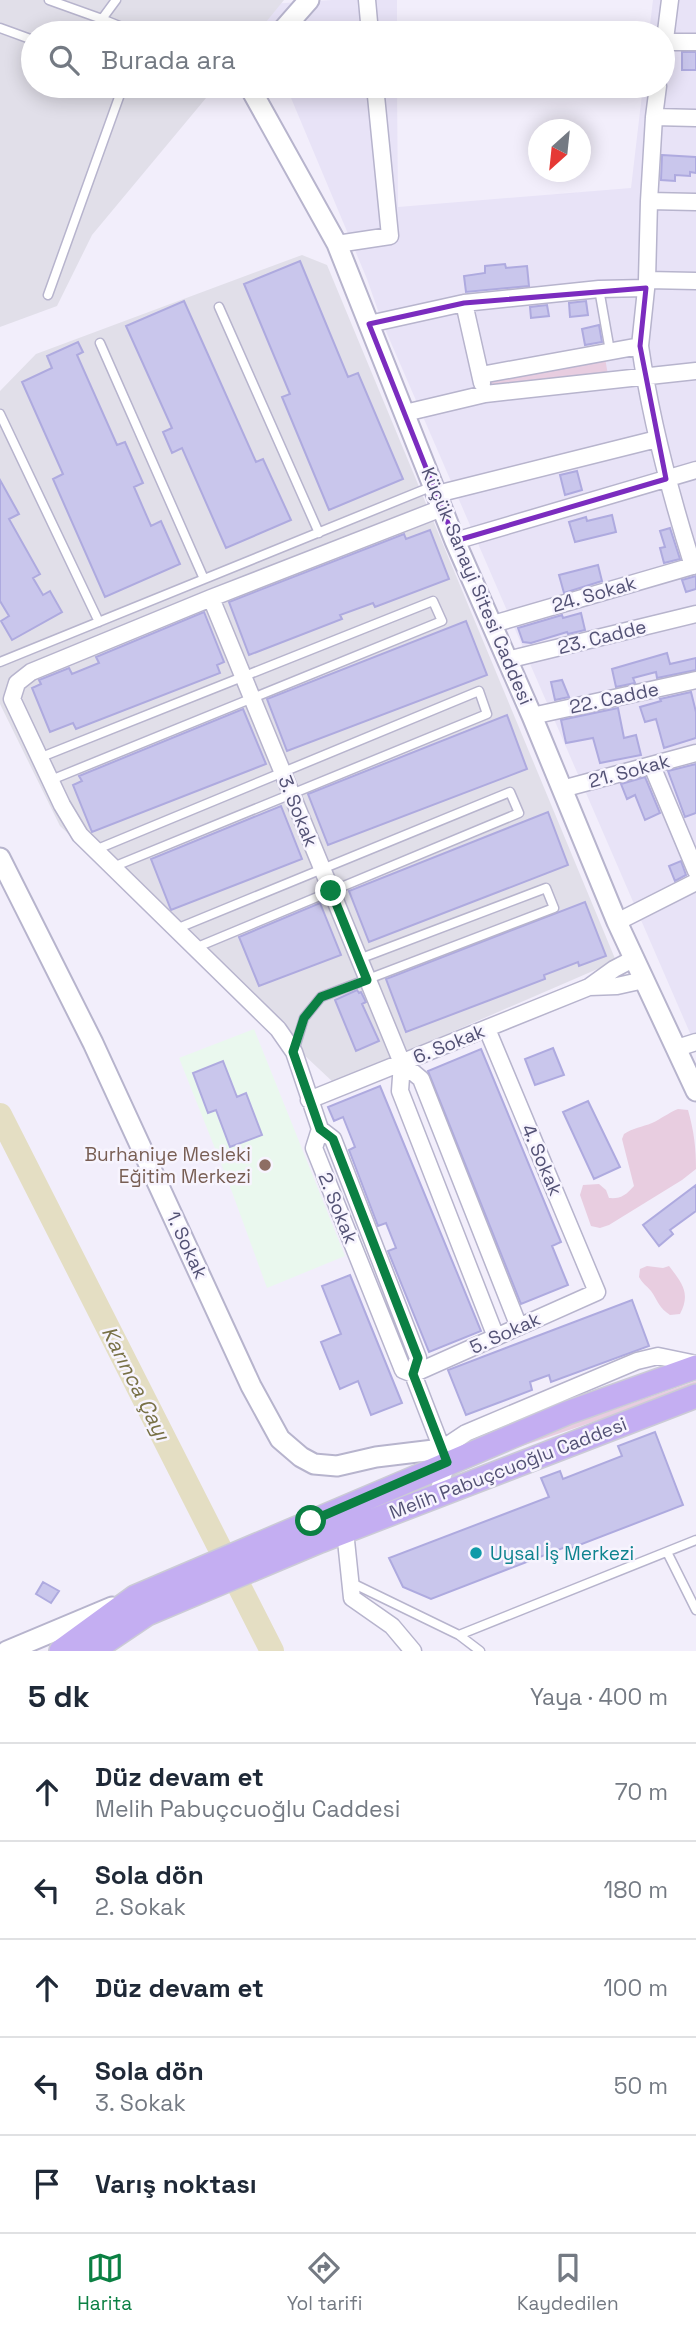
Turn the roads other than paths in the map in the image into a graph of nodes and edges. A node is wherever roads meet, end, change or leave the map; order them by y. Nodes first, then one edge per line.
1 (49, 0) edge
2 (116, 0) edge
3 (309, 0) edge
4 (367, 0) edge
5 (670, 0) edge
6 (102, 19) junction
7 (107, 21) edge
8 (291, 21) edge
9 (369, 21) edge
10 (667, 21) edge
11 (0, 28) edge
12 (21, 36) edge
13 (696, 42) edge
14 (675, 47) edge
15 (119, 98) edge
16 (256, 98) edge
17 (376, 98) edge
18 (656, 98) edge
19 (654, 117) junction
20 (696, 118) edge
21 (649, 201) junction
22 (696, 202) edge
23 (337, 244) junction
24 (696, 281) edge
25 (646, 284) junction
26 (599, 289) junction
27 (48, 295) dead end
28 (464, 303) junction
29 (219, 307) dead end
30 (369, 324) junction
31 (100, 343) dead end
32 (640, 346) junction
33 (610, 352) junction
34 (696, 371) edge
35 (481, 375) junction
36 (645, 377) junction
37 (485, 394) junction
38 (405, 413) junction
39 (0, 414) edge
40 (657, 439) junction
41 (696, 470) edge
42 (666, 479) junction
43 (437, 496) junction
44 (318, 533) junction
45 (455, 541) junction
46 (694, 566) edge
47 (204, 579) junction
48 (211, 598) junction
49 (696, 614) edge
50 (99, 622) junction
51 (493, 624) junction
52 (508, 660) junction
53 (0, 662) edge
54 (243, 677) junction
55 (696, 680) edge
56 (252, 698) junction
57 (532, 716) junction
58 (696, 753) edge
59 (39, 758) junction
60 (652, 766) junction
61 (283, 772) junction
62 (50, 780) junction
63 (562, 789) junction
64 (292, 794) junction
65 (95, 850) junction
66 (0, 858) edge
67 (113, 867) junction
68 (323, 869) junction
69 (696, 871) edge
70 (696, 882) edge
71 (331, 891) junction
72 (617, 922) junction
73 (176, 929) junction
74 (195, 948) junction
75 (635, 958) junction
76 (359, 959) junction
77 (644, 979) junction
78 (367, 980) junction
79 (589, 987) junction
80 (487, 1028) junction
81 (696, 1042) edge
82 (677, 1048) junction
83 (293, 1052) junction
84 (402, 1063) junction
85 (695, 1088) edge
86 (309, 1100) junction
87 (597, 1292) joint
88 (519, 1327) junction
89 (496, 1337) junction
90 (696, 1366) edge
91 (413, 1374) junction
92 (696, 1396) edge
93 (444, 1456) junction
94 (437, 1496) junction
95 (315, 1531) junction
96 (345, 1531) junction
97 (696, 1541) edge
98 (667, 1552) junction
99 (351, 1582) junction
100 (141, 1605) junction
101 (696, 1610) edge
102 (459, 1635) junction
103 (7, 1651) edge
104 (61, 1651) edge
105 (92, 1651) edge
106 (413, 1651) edge
107 (480, 1651) edge

1 - 6 lane
2 - 6 lane
3 - 8 street
4 - 9 street
5 - 10 street
6 - 7 lane
11 - 12 lane
13 - 14 street
15 - 27 lane
16 - 23 street, Küçük Sanayi Sitesi Caddesi
17 - 23 street
18 - 19 street
19 - 20 street
19 - 21 street
21 - 22 street
21 - 25 street
23 - 30 street, Küçük Sanayi Sitesi Caddesi
24 - 25 street
25 - 26 street
25 - 32 street
26 - 28 street
26 - 33 lane
28 - 30 street
28 - 35 street
29 - 44 lane
30 - 38 street, Küçük Sanayi Sitesi Caddesi
31 - 47 lane
32 - 33 street
32 - 36 street
33 - 35 street
34 - 36 street
35 - 37 street
36 - 37 street
36 - 40 street
37 - 38 street
38 - 43 street, Küçük Sanayi Sitesi Caddesi
39 - 50 lane
40 - 42 street
40 - 43 street
41 - 42 street
42 - 45 street
42 - 46 street
43 - 44 lane
43 - 45 street, Küçük Sanayi Sitesi Caddesi
43 - 48 street
44 - 47 lane
45 - 51 street, Küçük Sanayi Sitesi Caddesi
46 - 51 street, 24. Sokak
47 - 50 lane
48 - 54 street, 3. Sokak
48 - 59 street, 2. Sokak
49 - 52 street, 23. Cadde
50 - 53 lane
51 - 52 street, Küçük Sanayi Sitesi Caddesi
52 - 57 street, Küçük Sanayi Sitesi Caddesi
54 - 56 street, 3. Sokak
54 - 56 lane
54 - 59 lane
55 - 57 street, 22. Cadde
56 - 61 street, 3. Sokak
56 - 62 lane
57 - 63 street, Küçük Sanayi Sitesi Caddesi
58 - 60 street, 21. Sokak
59 - 62 street, 2. Sokak
60 - 63 street, 21. Sokak
60 - 69 street
61 - 64 street, 3. Sokak
61 - 64 lane
61 - 65 lane
62 - 65 street, 2. Sokak
63 - 72 street, Küçük Sanayi Sitesi Caddesi
64 - 67 lane
64 - 68 street, 3. Sokak
65 - 67 street, 2. Sokak
66 - 93 street, 1. Sokak
67 - 73 street, 2. Sokak
68 - 71 street, 3. Sokak
68 - 71 lane
68 - 73 lane
70 - 72 street
71 - 74 lane
71 - 76 street, 3. Sokak
72 - 75 street, Küçük Sanayi Sitesi Caddesi
73 - 74 street, 2. Sokak
74 - 83 street, 2. Sokak
75 - 77 street, Küçük Sanayi Sitesi Caddesi
75 - 79 street
76 - 78 street, 3. Sokak
76 - 78 lane
77 - 79 street
77 - 82 street, Küçük Sanayi Sitesi Caddesi
78 - 83 lane
78 - 84 street, 3. Sokak
79 - 80 street, 6. Sokak
80 - 84 street, 6. Sokak
80 - 87 street, 4. Sokak
81 - 82 street
82 - 85 street, Küçük Sanayi Sitesi Caddesi
83 - 86 street, 2. Sokak
84 - 86 street, 6. Sokak
84 - 88 street, 3. Sokak
84 - 89 street, 3. Sokak
86 - 91 street, 2. Sokak
87 - 88 street, 5. Sokak
88 - 89 street, 5. Sokak
89 - 91 street, 5. Sokak
90 - 93 main road, Melih Pabuçcuoğlu Caddesi
91 - 93 street, 2. Sokak
92 - 94 main road, Melih Pabuçcuoğlu Caddesi
93 - 94 street
93 - 95 main road, Melih Pabuçcuoğlu Caddesi
94 - 96 main road, Melih Pabuçcuoğlu Caddesi
95 - 96 main road, Melih Pabuçcuoğlu Caddesi
95 - 100 main road
96 - 99 street
97 - 98 lane
98 - 101 lane
98 - 102 lane
99 - 102 lane
99 - 106 street
100 - 103 street
100 - 104 main road
100 - 105 main road
102 - 107 lane

